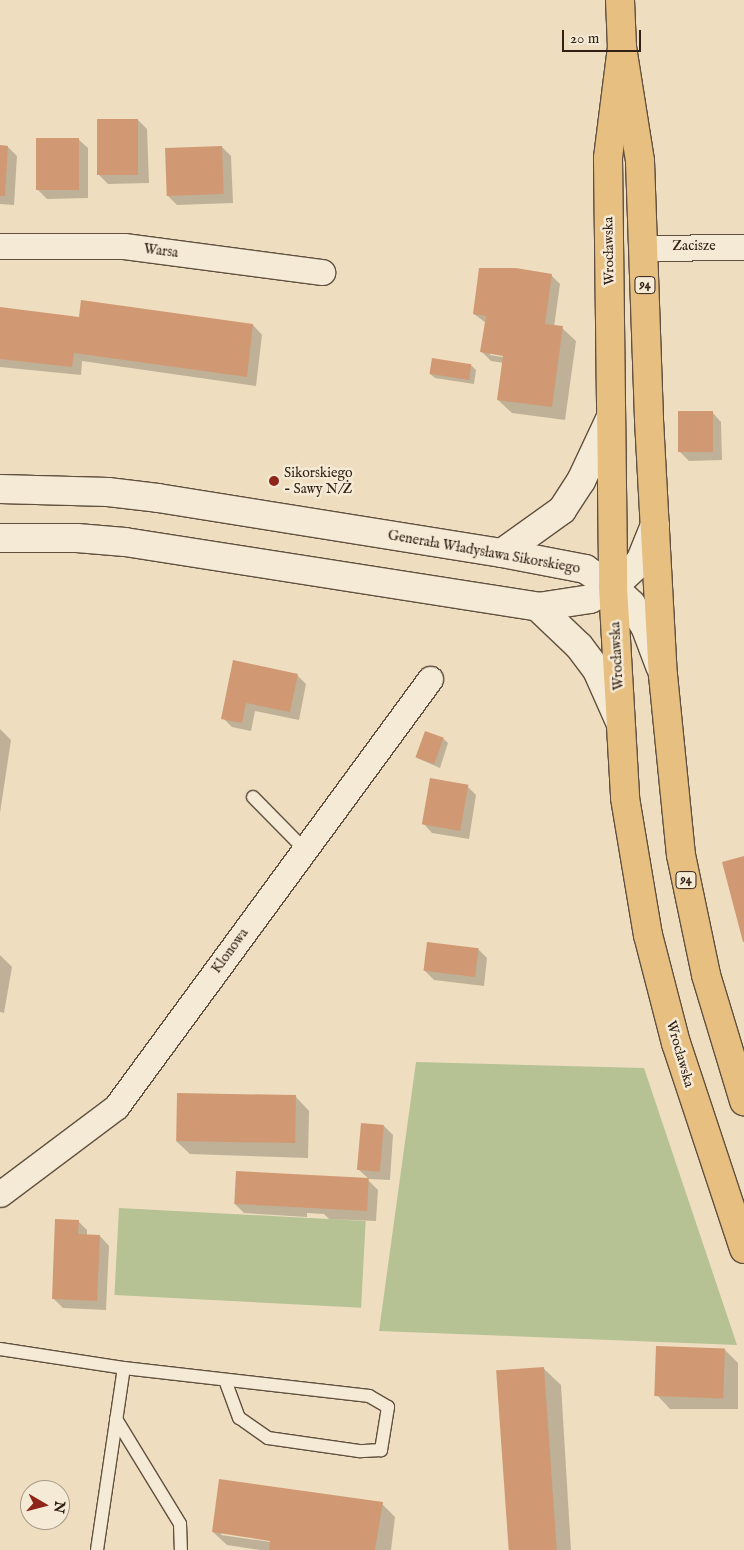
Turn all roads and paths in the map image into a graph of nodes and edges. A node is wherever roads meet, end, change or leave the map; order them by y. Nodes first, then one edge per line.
1 (620, 0) edge
2 (622, 47) junction
3 (0, 246) edge
4 (744, 247) edge
5 (644, 248) junction
6 (322, 272) dead end
7 (610, 419) junction
8 (0, 489) edge
9 (655, 525) junction
10 (0, 538) edge
11 (502, 553) junction
12 (614, 587) junction
13 (538, 607) junction
14 (663, 675) junction
15 (430, 679) dead end
16 (621, 724) junction
17 (253, 797) dead end
18 (304, 850) junction
19 (744, 1101) edge
20 (0, 1194) edge
21 (744, 1249) edge
22 (0, 1349) edge
23 (124, 1368) junction
24 (225, 1380) junction
25 (116, 1419) junction
26 (97, 1550) edge
27 (181, 1550) edge

1 - 2 main road, Wrocławska / 94
2 - 5 main road, Wrocławska / 94
2 - 7 main road, Wrocławska / 94
3 - 6 street, Warsa
4 - 5 street, Zacisze
5 - 9 main road, Wrocławska / 94
7 - 11 street
7 - 12 main road, Wrocławska / 94
8 - 11 street, Generała Władysława Sikorskiego
9 - 12 street
9 - 14 main road, Wrocławska / 94
10 - 13 street
11 - 12 street, Generała Władysława Sikorskiego
12 - 13 street
12 - 14 street, Generała Władysława Sikorskiego
12 - 16 main road, Wrocławska / 94
13 - 16 street
14 - 19 main road, Wrocławska / 94
15 - 18 street, Klonowa
16 - 21 main road, Wrocławska / 94
17 - 18 lane
18 - 20 street, Klonowa
22 - 23 lane
23 - 24 lane
23 - 25 lane
24 - 24 lane
25 - 26 lane
25 - 27 lane

